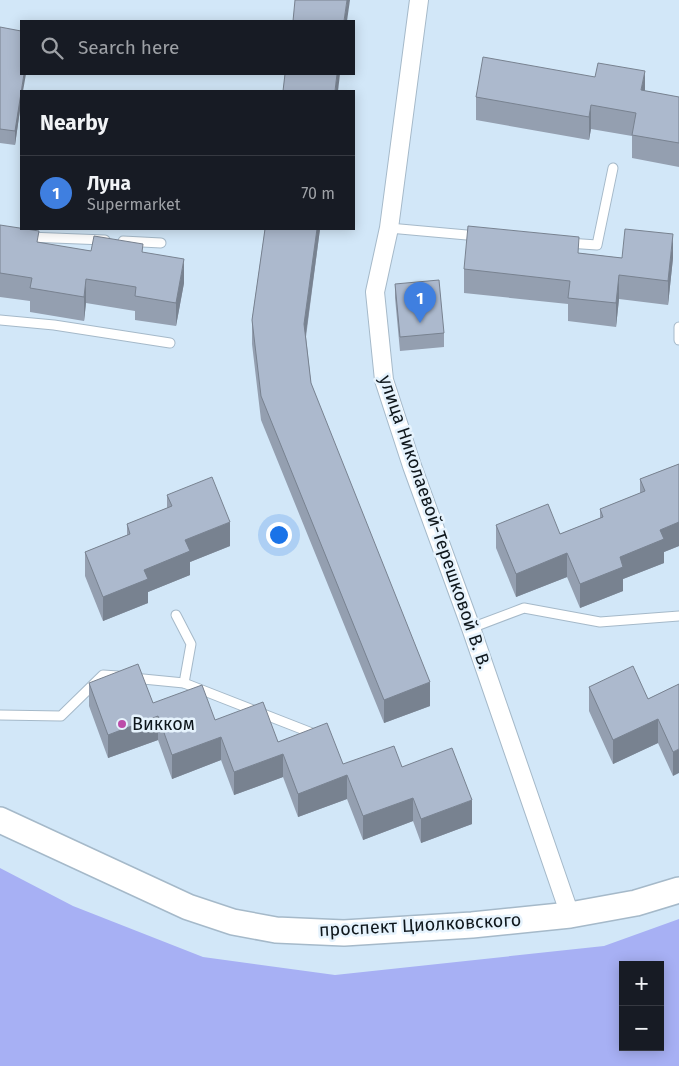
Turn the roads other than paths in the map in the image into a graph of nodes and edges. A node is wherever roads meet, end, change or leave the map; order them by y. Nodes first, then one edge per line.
1 (419, 0) edge
2 (613, 168) dead end
3 (389, 228) junction
4 (19, 236) edge
5 (488, 236) edge
6 (557, 242) edge
7 (161, 243) dead end
8 (0, 320) edge
9 (170, 343) dead end
10 (176, 615) dead end
11 (679, 616) edge
12 (471, 628) junction
13 (184, 683) junction
14 (0, 715) edge
15 (312, 732) edge
16 (0, 820) edge
17 (679, 890) edge
18 (570, 915) junction

1 - 3 street, улица Николаевой-Терешковой В. В.
2 - 6 lane
3 - 5 lane
3 - 12 street, улица Николаевой-Терешковой В. В.
4 - 7 lane
8 - 9 lane
10 - 13 lane
11 - 12 lane
12 - 18 street, улица Николаевой-Терешковой В. В.
13 - 14 lane
13 - 15 lane
16 - 18 main road, проспект Циолковского
17 - 18 main road, проспект Циолковского

